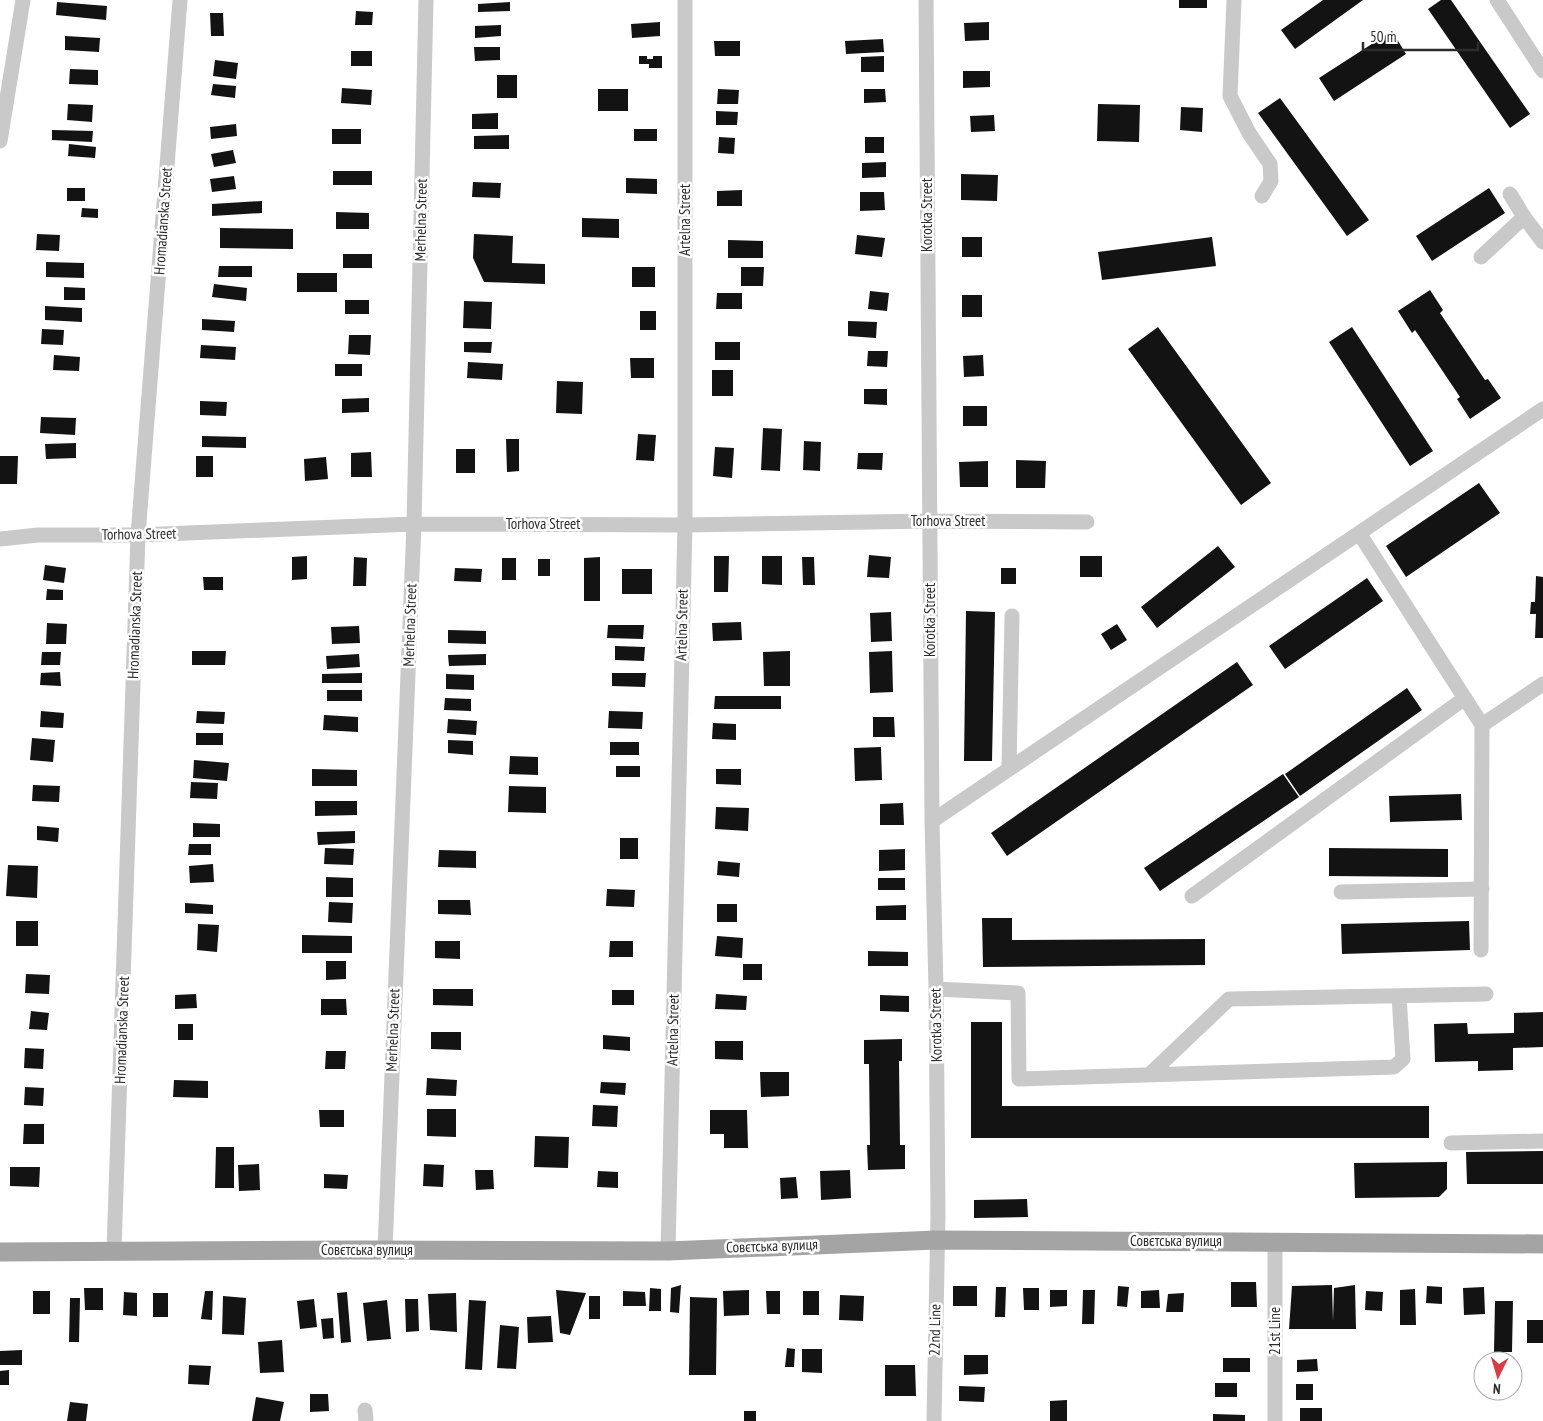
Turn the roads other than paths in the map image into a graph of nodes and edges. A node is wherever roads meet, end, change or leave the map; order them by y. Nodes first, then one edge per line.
1 (23, 0) edge
2 (180, 0) edge
3 (426, 0) edge
4 (684, 0) edge
5 (926, 0) edge
6 (1234, 0) edge
7 (1497, 0) edge
8 (1543, 72) edge
9 (0, 141) edge
10 (1510, 194) dead end
11 (1262, 196) dead end
12 (1524, 217) junction
13 (1543, 242) edge
14 (1481, 257) dead end
15 (1543, 409) edge
16 (930, 521) junction
17 (1087, 522) dead end
18 (414, 524) junction
19 (685, 524) junction
20 (1359, 533) junction
21 (138, 535) junction
22 (0, 539) edge
23 (1012, 616) dead end
24 (1543, 684) edge
25 (1465, 698) junction
26 (1482, 725) junction
27 (1009, 768) junction
28 (932, 821) junction
29 (1482, 889) junction
30 (1341, 892) dead end
31 (1192, 896) dead end
32 (1481, 950) dead end
33 (936, 988) junction
34 (1486, 994) dead end
35 (1399, 996) junction
36 (1149, 1075) junction
37 (1543, 1141) edge
38 (1451, 1142) dead end
39 (936, 1240) junction
40 (1276, 1242) junction
41 (1543, 1244) edge
42 (385, 1250) junction
43 (114, 1251) junction
44 (668, 1251) junction
45 (0, 1252) edge
46 (934, 1421) edge
47 (1275, 1421) edge

1 - 9 street
2 - 21 street, Hromadianska Street
3 - 18 street, Merhelna Street
4 - 19 street, Artelna Street
5 - 16 street, Korotka Street
6 - 11 street
7 - 8 street
10 - 12 street
12 - 13 street
12 - 14 street
15 - 20 street
16 - 17 street, Torhova Street
16 - 19 street, Torhova Street
16 - 28 street, Korotka Street
18 - 19 street, Torhova Street
18 - 21 street, Torhova Street
18 - 42 street, Merhelna Street
19 - 44 street, Artelna Street
20 - 25 street
20 - 27 street
21 - 22 street, Torhova Street
21 - 43 street, Hromadianska Street
23 - 27 street
24 - 26 street
25 - 26 street
25 - 31 street
26 - 29 street
27 - 28 street
28 - 33 street, Korotka Street
29 - 30 street
29 - 32 street
33 - 36 street
33 - 39 street, Korotka Street
34 - 35 street
35 - 36 street
35 - 36 street
37 - 38 street
39 - 40 main road, Совєтська вулиця
39 - 44 main road, Совєтська вулиця
39 - 46 street, 22nd Line
40 - 41 main road, Совєтська вулиця
40 - 47 street, 21st Line
42 - 43 main road, Совєтська вулиця
42 - 44 main road, Совєтська вулиця
43 - 45 main road, Совєтська вулиця

